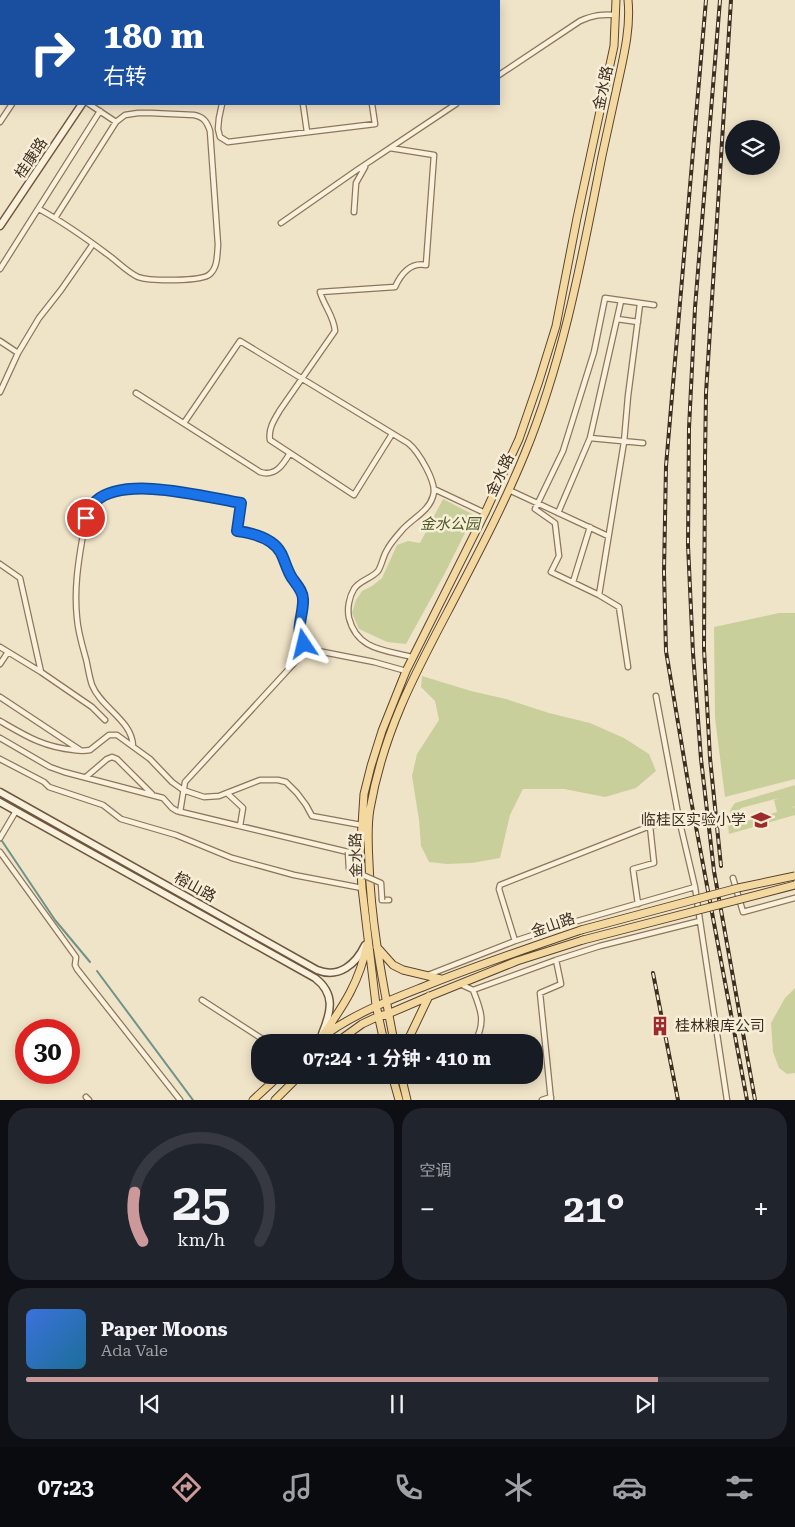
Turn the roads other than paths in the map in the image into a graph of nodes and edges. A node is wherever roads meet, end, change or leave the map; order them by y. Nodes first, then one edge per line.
1 (616, 0) edge
2 (628, 0) edge
3 (616, 15) junction
4 (500, 74) edge
5 (11, 105) edge
6 (81, 105) edge
7 (91, 105) edge
8 (222, 105) edge
9 (303, 105) edge
10 (372, 105) edge
11 (454, 105) edge
12 (100, 111) junction
13 (0, 122) edge
14 (116, 122) junction
15 (306, 132) junction
16 (390, 148) junction
17 (367, 164) junction
18 (39, 209) junction
19 (354, 212) dead end
20 (55, 218) junction
21 (282, 223) dead end
22 (0, 226) edge
23 (93, 244) junction
24 (0, 269) edge
25 (620, 301) junction
26 (640, 304) junction
27 (654, 305) dead end
28 (617, 319) junction
29 (638, 322) junction
30 (0, 341) edge
31 (18, 353) junction
32 (302, 379) junction
33 (0, 392) edge
34 (136, 393) dead end
35 (184, 423) junction
36 (392, 434) junction
37 (590, 438) junction
38 (624, 442) junction
39 (643, 443) dead end
40 (290, 453) junction
41 (434, 489) junction
42 (509, 490) junction
43 (537, 503) junction
44 (485, 513) junction
45 (558, 513) junction
46 (590, 527) junction
47 (608, 536) junction
48 (0, 564) edge
49 (573, 582) junction
50 (599, 595) junction
51 (0, 647) edge
52 (309, 648) junction
53 (8, 652) junction
54 (412, 657) junction
55 (0, 664) edge
56 (628, 667) dead end
57 (406, 670) junction
58 (41, 672) junction
59 (656, 696) dead end
60 (0, 697) edge
61 (105, 720) dead end
62 (0, 721) edge
63 (0, 738) edge
64 (133, 746) junction
65 (81, 751) junction
66 (0, 759) edge
67 (86, 777) junction
68 (183, 790) junction
69 (0, 792) edge
70 (227, 793) junction
71 (154, 796) junction
72 (0, 802) edge
73 (16, 811) junction
74 (180, 812) junction
75 (679, 818) junction
76 (361, 825) junction
77 (240, 826) junction
78 (650, 826) junction
79 (0, 838) edge
80 (0, 852) edge
81 (795, 876) edge
82 (733, 878) dead end
83 (795, 885) edge
84 (694, 887) junction
85 (362, 888) junction
86 (795, 898) edge
87 (389, 900) dead end
88 (638, 904) junction
89 (700, 921) junction
90 (368, 937) junction
91 (515, 941) junction
92 (377, 947) junction
93 (556, 960) junction
94 (425, 976) junction
95 (441, 979) junction
96 (460, 984) junction
97 (473, 990) junction
98 (429, 996) junction
99 (202, 1000) dead end
100 (386, 1002) junction
101 (376, 1005) junction
102 (388, 1014) junction
103 (379, 1016) junction
104 (255, 1034) edge
105 (320, 1034) edge
106 (322, 1034) edge
107 (326, 1034) edge
108 (348, 1034) edge
109 (382, 1034) edge
110 (392, 1034) edge
111 (411, 1034) edge
112 (478, 1034) edge
113 (270, 1084) edge
114 (291, 1084) edge
115 (396, 1084) edge
116 (401, 1084) edge
117 (402, 1098) edge
118 (551, 1098) edge
119 (180, 1100) edge
120 (253, 1100) edge
121 (275, 1100) edge
122 (542, 1100) edge
123 (728, 1100) edge

1 - 3 main road, 金水路
2 - 42 main road, 金水路
3 - 4 street
3 - 44 main road, 金水路
5 - 13 street
6 - 22 main road, 桂康路
7 - 12 street
8 - 15 street
9 - 15 street
10 - 15 street
11 - 16 street
12 - 14 street
12 - 18 street
14 - 20 street
14 - 23 street
16 - 17 street
16 - 32 street
17 - 19 street
17 - 21 street
18 - 20 street
18 - 24 street
20 - 23 street
23 - 31 street
25 - 26 street
25 - 28 street
25 - 43 street
26 - 27 street
26 - 29 street
28 - 29 street
28 - 37 street
29 - 38 street
30 - 31 street
31 - 33 street
32 - 35 street
32 - 36 street
32 - 40 street
34 - 35 street
35 - 40 street
36 - 40 street
36 - 41 street
37 - 38 street
37 - 45 street
38 - 39 street
38 - 47 street
41 - 44 street
41 - 54 street
42 - 43 street
42 - 92 main road, 金水路
43 - 45 street
43 - 49 street
44 - 54 main road, 金水路
45 - 46 street
46 - 47 street
46 - 49 street
47 - 50 street
48 - 58 street
49 - 50 street
50 - 56 street
51 - 53 street
52 - 57 street
52 - 64 street
52 - 68 street
53 - 55 street
53 - 58 street
54 - 57 main road, 金水路
57 - 76 main road, 金水路
58 - 61 street
59 - 75 street
60 - 65 street
62 - 65 street
63 - 67 street
64 - 65 street
64 - 68 street
66 - 85 street
67 - 71 street
67 - 71 street
68 - 70 street
68 - 74 street
69 - 90 main road, 榕山路
70 - 76 street
70 - 77 street
71 - 74 street
72 - 73 main road, 榕山路
73 - 79 street
73 - 105 main road, 榕山路
74 - 77 street
75 - 78 street
75 - 84 street
76 - 85 main road, 金水路
77 - 87 street, bridge
78 - 88 street
78 - 91 street
80 - 119 street
81 - 95 main road, 金山路, bridge
82 - 86 street
83 - 96 main road, 金山路, bridge
84 - 88 street
84 - 89 street
85 - 90 main road, 金水路
88 - 91 street
89 - 93 street
89 - 123 street
90 - 101 main road, 金水路
90 - 106 main road
91 - 94 street
92 - 94 main road
92 - 100 main road, 金水路
93 - 97 street
93 - 118 street
94 - 95 main road
95 - 100 main road, 金山路
96 - 97 street
96 - 98 main road, 金山路
97 - 112 street
98 - 102 main road, 金山路
98 - 111 main road
99 - 104 street
100 - 101 main road, 金山路
100 - 102 main road, 金水路
101 - 103 main road, 金水路
101 - 107 main road, 金山路
102 - 103 main road, 金山路
102 - 110 main road, 金水路
103 - 108 main road, 金山路
103 - 109 main road, 金水路
113 - 120 main road
114 - 121 main road
115 - 117 main road
116 - 117 main road
118 - 122 street

